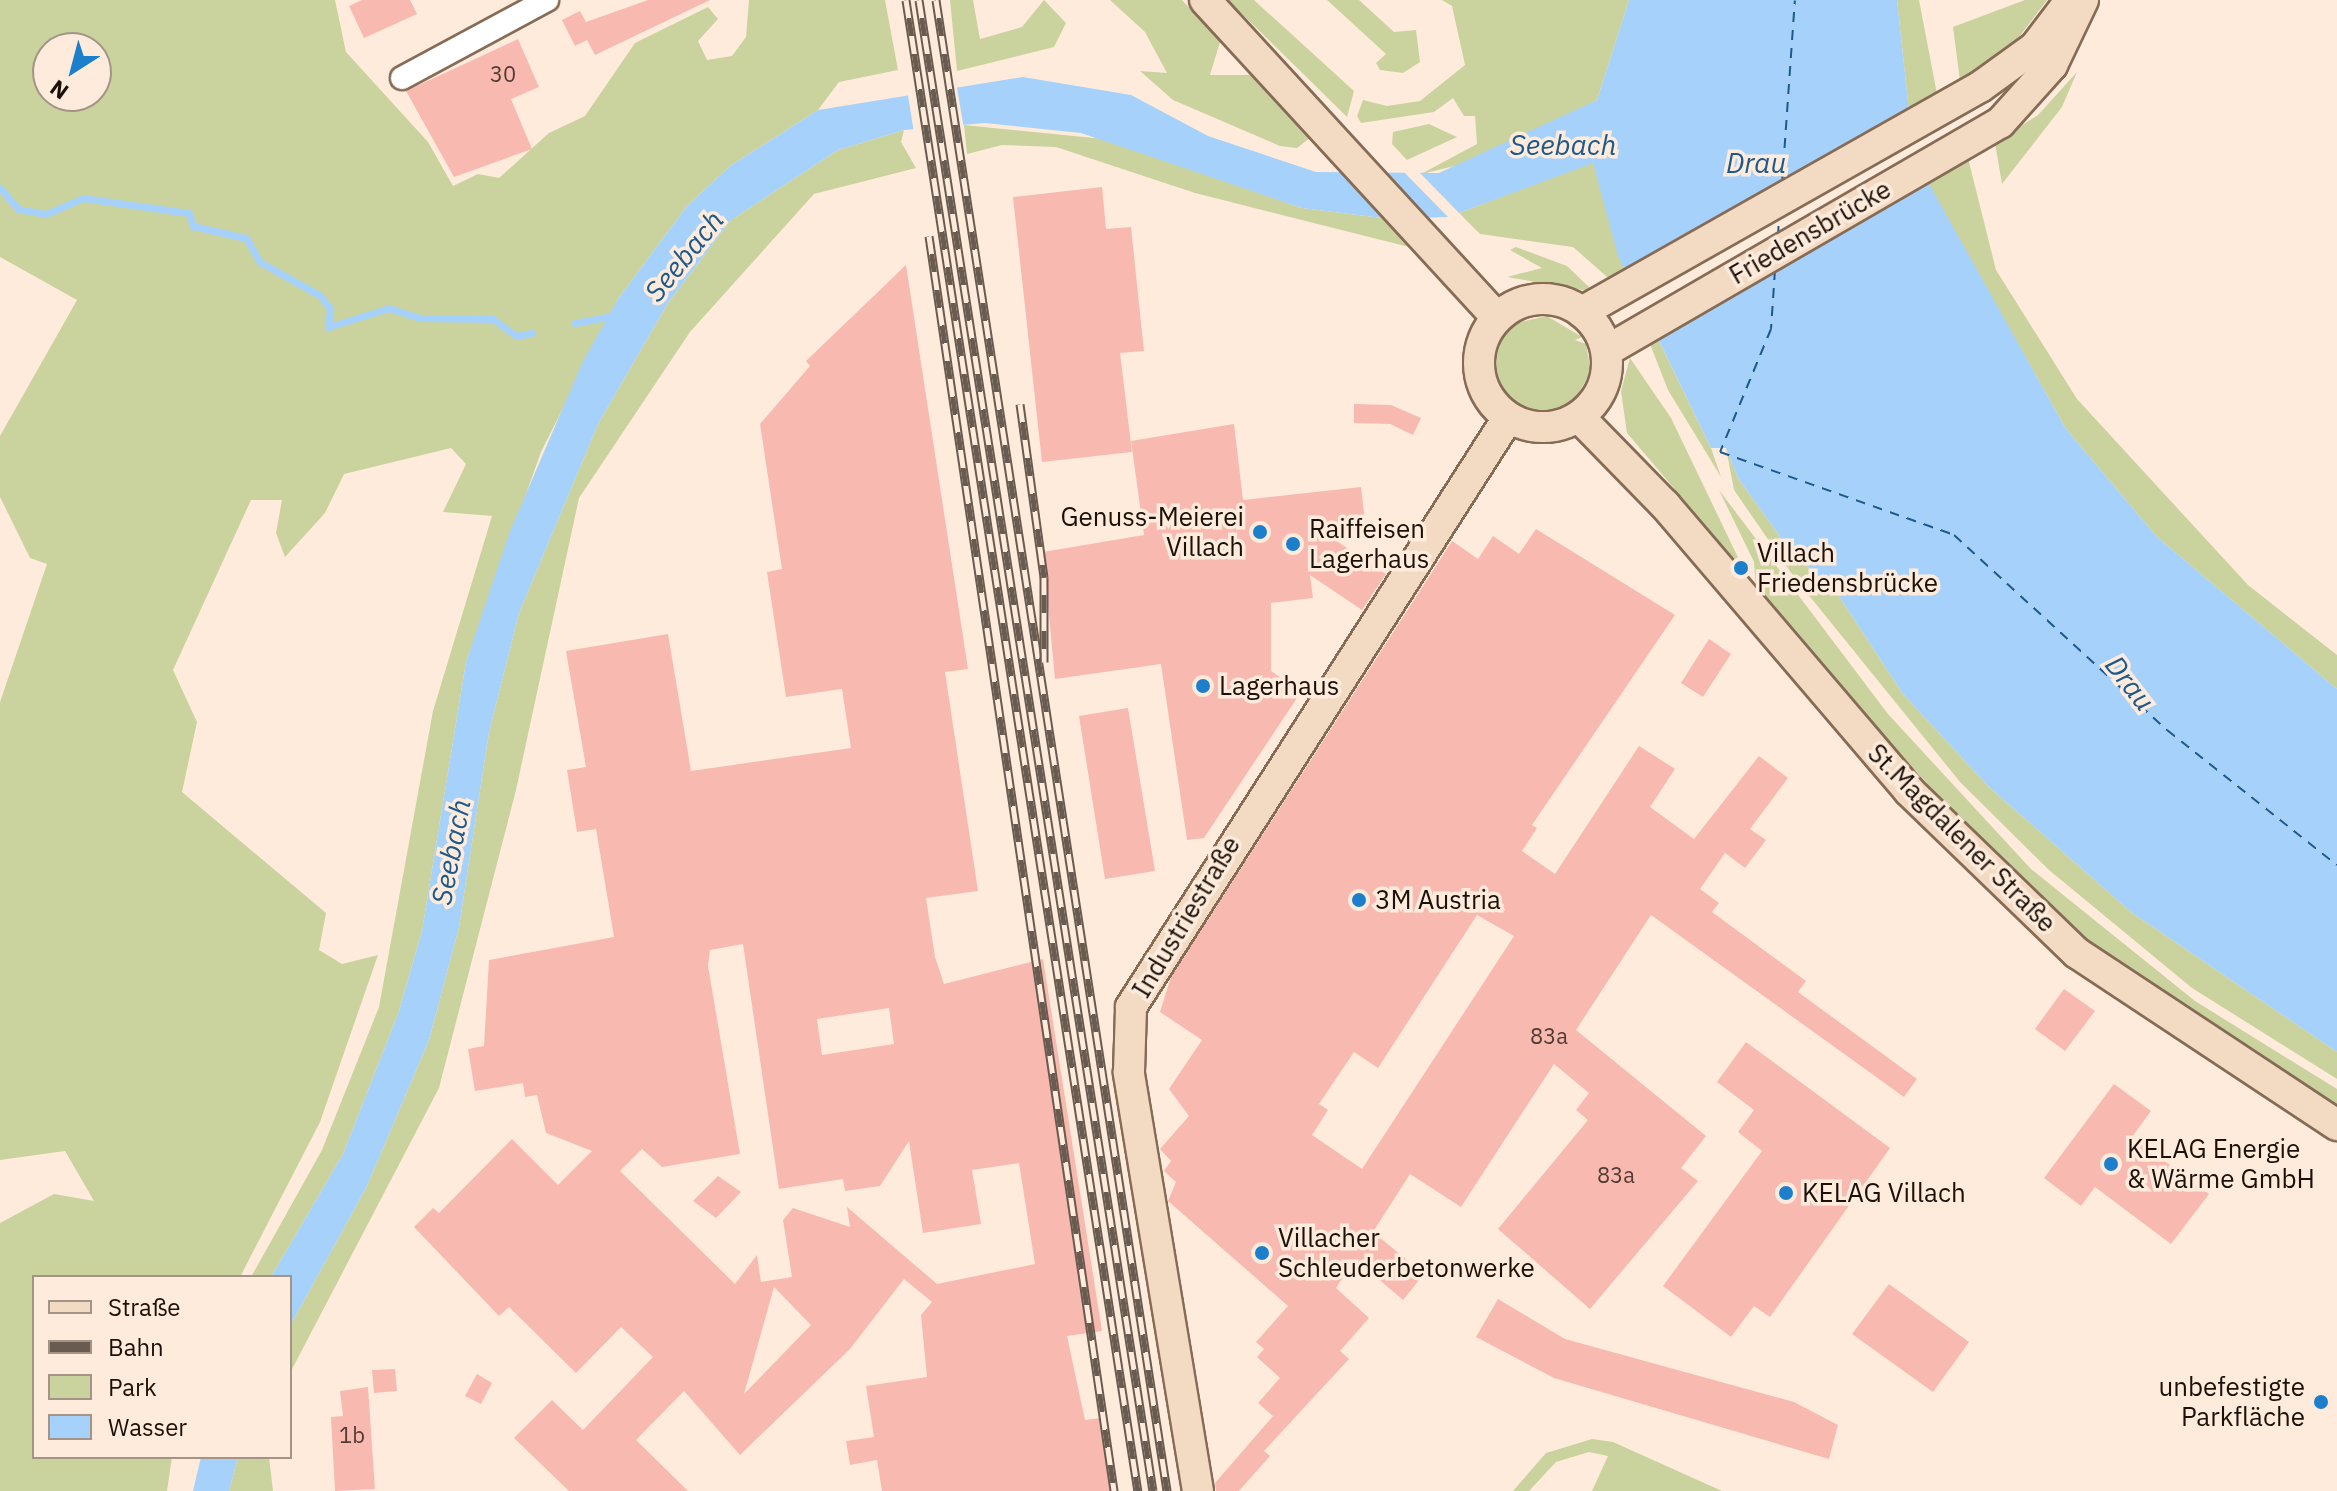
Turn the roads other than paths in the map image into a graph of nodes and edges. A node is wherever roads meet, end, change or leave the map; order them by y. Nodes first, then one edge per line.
1 (547, 0) edge
2 (1205, 0) edge
3 (2069, 0) edge
4 (2083, 0) edge
5 (402, 78) dead end
6 (1590, 310) junction
7 (1496, 317) junction
8 (1613, 346) junction
9 (1579, 417) junction
10 (1508, 418) junction
11 (2337, 1125) edge
12 (1198, 1491) edge

1 - 5 street
2 - 7 street
3 - 6 street, Friedensbrücke
4 - 8 street, Friedensbrücke
6 - 7 street
6 - 8 street
7 - 10 street
8 - 9 street
9 - 10 street
9 - 11 street, St.Magdalener Straße
10 - 12 street, Industriestraße

